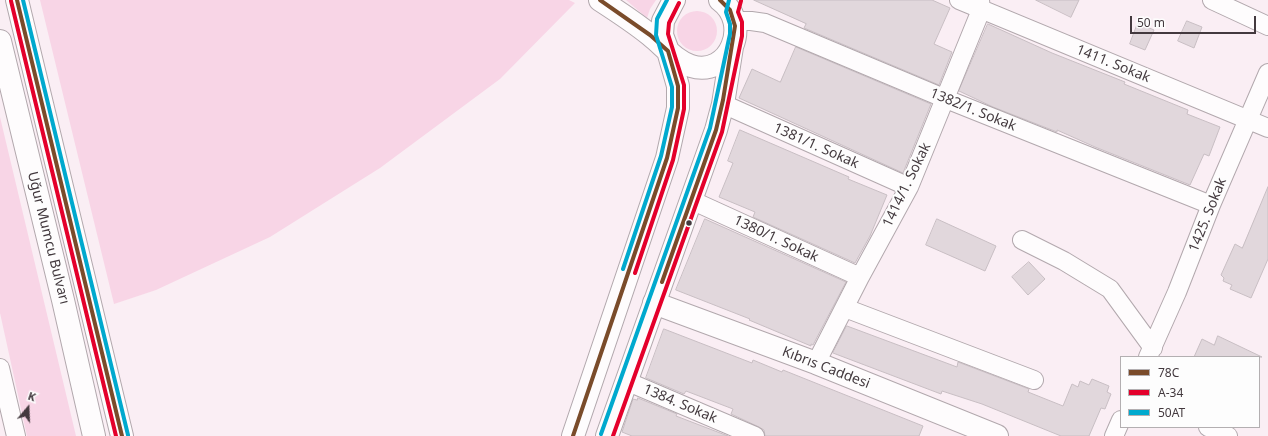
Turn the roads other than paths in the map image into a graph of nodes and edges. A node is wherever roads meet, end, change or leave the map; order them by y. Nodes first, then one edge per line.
1 (17, 0) edge
2 (600, 0) edge
3 (674, 0) edge
4 (959, 0) edge
5 (1212, 0) edge
6 (980, 5) edge
7 (730, 8) edge
8 (1268, 26) edge
9 (0, 41) edge
10 (732, 47) junction
11 (668, 51) junction
12 (1268, 73) edge
13 (946, 99) junction
14 (722, 104) junction
15 (1248, 120) junction
16 (1268, 128) edge
17 (909, 188) junction
18 (692, 200) junction
19 (1211, 205) junction
20 (1022, 240) dead end
21 (860, 277) junction
22 (654, 303) junction
23 (845, 308) junction
24 (1150, 352) edge
25 (816, 363) junction
26 (0, 368) edge
27 (1034, 380) dead end
28 (626, 381) junction
29 (5, 414) edge
30 (1120, 422) edge
31 (1210, 428) edge
32 (16, 436) edge
33 (94, 436) edge
34 (122, 436) edge
35 (573, 436) edge
36 (607, 436) edge
37 (756, 436) edge
38 (997, 436) edge
39 (1114, 436) edge
40 (1228, 436) edge

1 - 34 main road, Uğur Mumcu Bulvarı
2 - 11 main road
3 - 11 main road
4 - 6 street, 1411. Sokak
5 - 8 street
6 - 13 street, 1414/1. Sokak
6 - 15 street, 1411. Sokak
7 - 10 main road
7 - 13 street, 1382/1. Sokak
9 - 33 main road, Uğur Mumcu Bulvarı
10 - 11 main road
10 - 14 main road
11 - 35 main road
12 - 15 street, 1425. Sokak
13 - 17 street, 1414/1. Sokak
13 - 19 street, 1382/1. Sokak
14 - 17 street, 1381/1. Sokak
14 - 18 main road
15 - 16 street, 1411. Sokak
15 - 19 street, 1425. Sokak
17 - 21 street, 1414/1. Sokak
18 - 21 street, 1380/1. Sokak
18 - 22 main road
19 - 24 street, 1425. Sokak
20 - 24 street
21 - 23 street, 1414/1. Sokak
22 - 25 main road, Kıbrıs Caddesi
22 - 28 main road
23 - 25 street, 1414/1. Sokak
23 - 27 street
25 - 38 main road, Kıbrıs Caddesi
26 - 29 street
28 - 36 main road
28 - 37 street, 1384. Sokak
29 - 32 street
30 - 39 street
31 - 40 street

